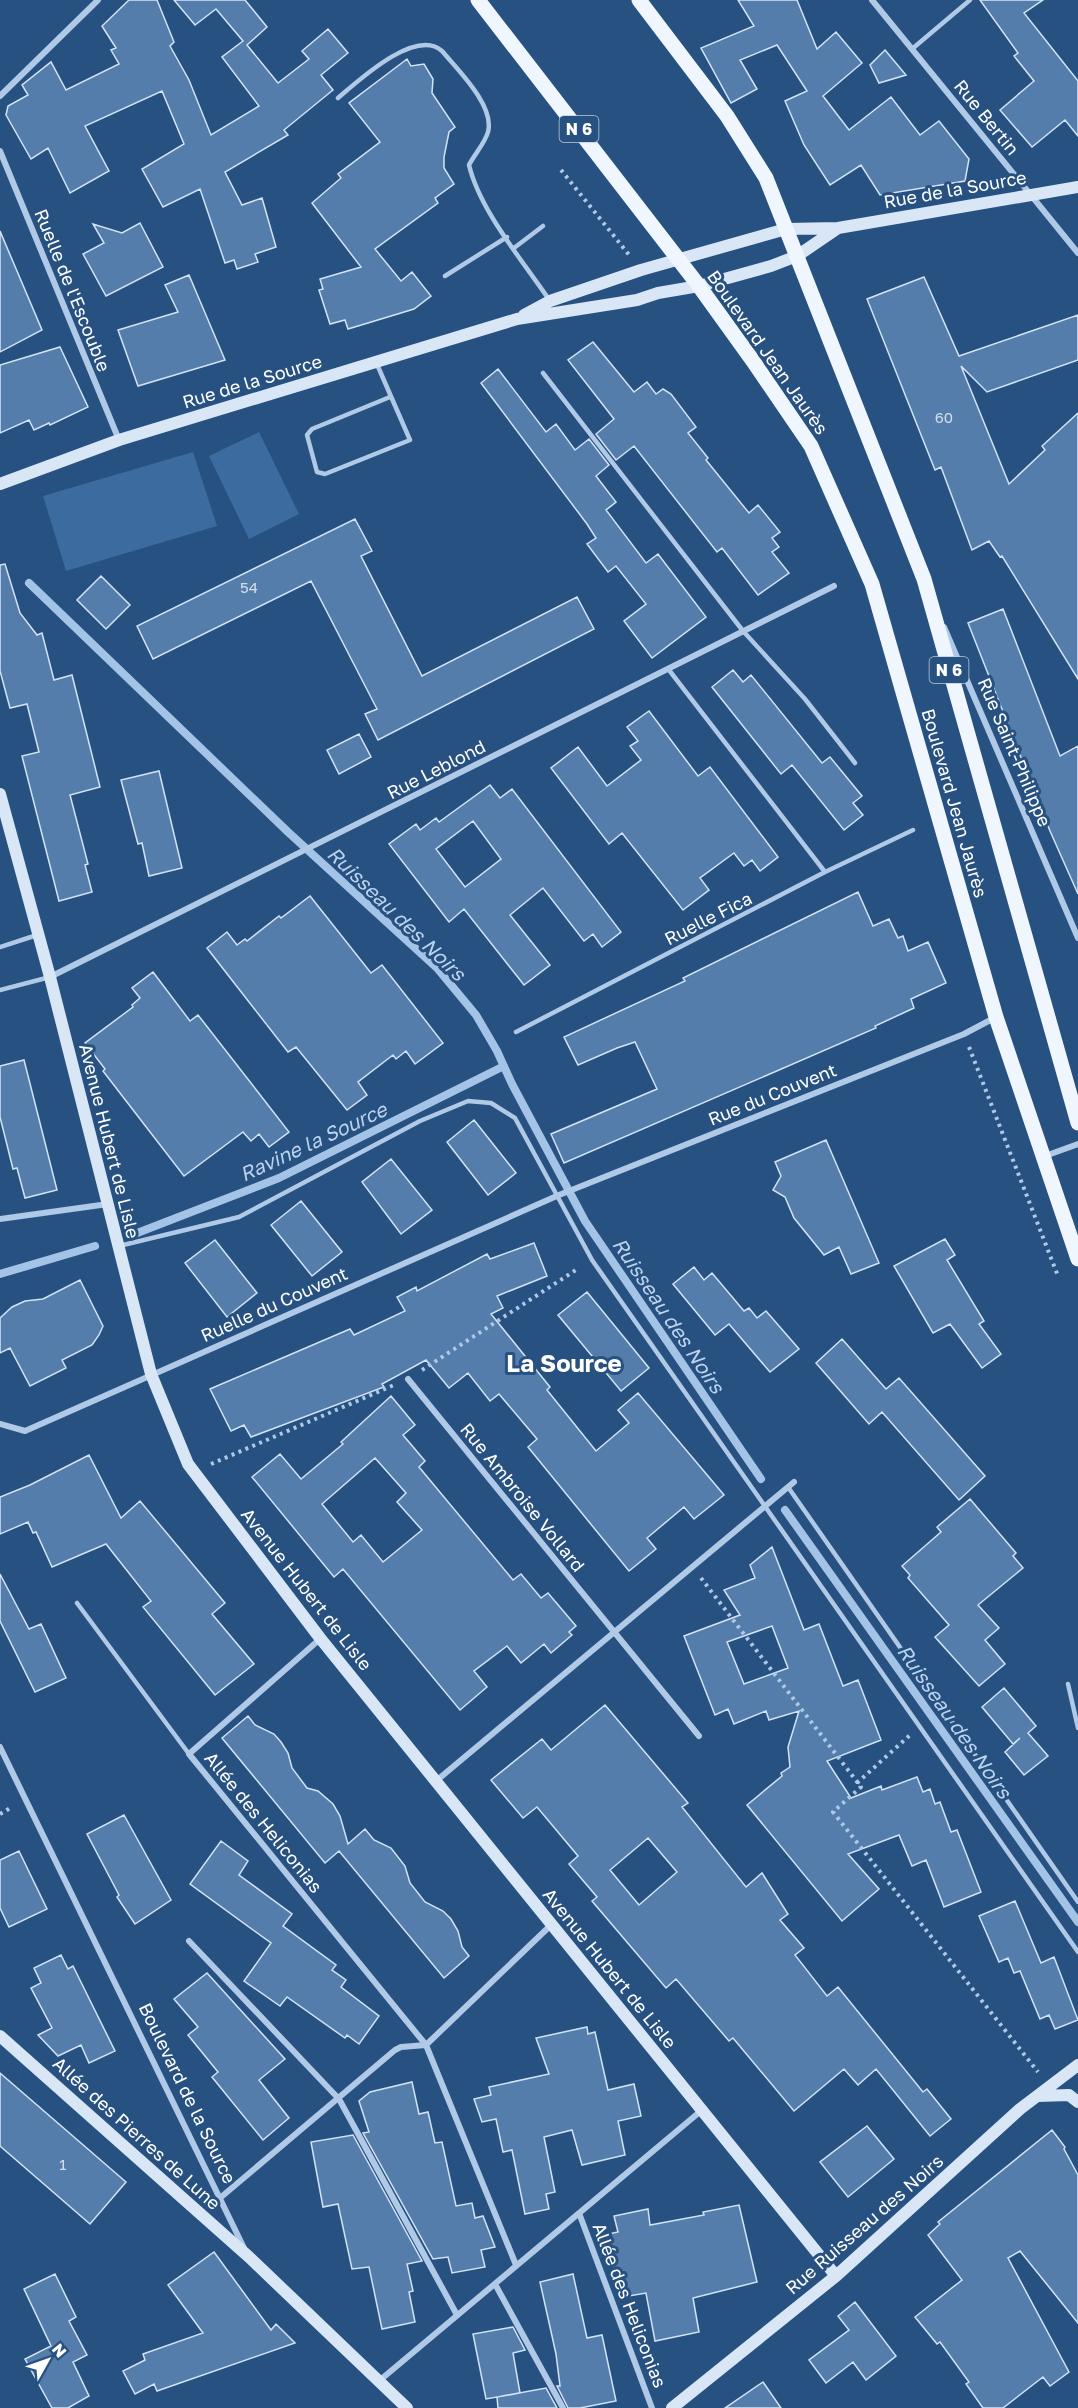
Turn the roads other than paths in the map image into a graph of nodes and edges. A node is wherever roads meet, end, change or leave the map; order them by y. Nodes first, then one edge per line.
1 (98, 0) edge
2 (478, 0) edge
3 (639, 0) edge
4 (872, 0) edge
5 (970, 0) edge
6 (912, 48) junction
7 (0, 96) edge
8 (338, 98) dead end
9 (0, 151) edge
10 (1078, 187) edge
11 (1030, 194) junction
12 (543, 226) dead end
13 (838, 228) junction
14 (786, 229) junction
15 (507, 237) junction
16 (514, 248) junction
17 (1078, 253) edge
18 (797, 256) junction
19 (678, 259) junction
20 (446, 276) dead end
21 (699, 285) junction
22 (550, 301) junction
23 (517, 320) junction
24 (376, 362) junction
25 (543, 374) dead end
26 (390, 397) junction
27 (119, 440) junction
28 (0, 483) edge
29 (924, 579) junction
30 (834, 586) dead end
31 (743, 631) junction
32 (669, 670) junction
33 (855, 763) dead end
34 (0, 794) edge
35 (913, 830) dead end
36 (825, 872) junction
37 (38, 934) junction
38 (1078, 938) edge
39 (0, 947) edge
40 (50, 977) junction
41 (0, 990) edge
42 (996, 1017) junction
43 (516, 1032) dead end
44 (1078, 1123) edge
45 (1078, 1144) edge
46 (1044, 1156) junction
47 (559, 1195) junction
48 (108, 1204) junction
49 (0, 1219) edge
50 (118, 1246) junction
51 (1078, 1258) edge
52 (151, 1374) junction
53 (408, 1379) dead end
54 (0, 1424) edge
55 (794, 1482) dead end
56 (788, 1487) junction
57 (765, 1507) junction
58 (77, 1603) dead end
59 (614, 1633) junction
60 (321, 1638) junction
61 (1068, 1684) dead end
62 (1078, 1728) edge
63 (699, 1736) dead end
64 (0, 1747) edge
65 (189, 1754) junction
66 (436, 1781) junction
67 (1078, 1902) edge
68 (552, 1924) junction
69 (189, 1941) dead end
70 (1078, 1952) edge
71 (0, 2036) edge
72 (426, 2045) junction
73 (1078, 2065) edge
74 (1038, 2096) junction
75 (339, 2100) junction
76 (1078, 2102) edge
77 (702, 2110) junction
78 (220, 2198) junction
79 (579, 2213) junction
80 (249, 2258) junction
81 (516, 2265) junction
82 (836, 2276) junction
83 (495, 2283) junction
84 (457, 2315) junction
85 (378, 2381) junction
86 (407, 2408) edge
87 (563, 2408) edge
88 (652, 2408) edge
89 (672, 2408) edge

1 - 7 street
2 - 19 main road, Boulevard Jean Jaurès / N 6
3 - 14 main road, Boulevard Jean Jaurès / N 6
4 - 6 street, Rue Bertin
5 - 6 lane
6 - 11 street, Rue Bertin
8 - 15 lane
9 - 27 street, Ruelle de l'Escouble
10 - 11 street, Rue de la Source
11 - 13 street, Rue de la Source
11 - 17 street, Rue Bertin
12 - 16 lane
13 - 14 street, Rue de la Source
13 - 18 street, Rue de la Source
14 - 18 main road, Boulevard Jean Jaurès / N 6
14 - 19 street, Rue de la Source
15 - 16 lane
15 - 20 lane
16 - 22 lane
18 - 21 street, Rue de la Source
18 - 29 main road, Boulevard Jean Jaurès / N 6
19 - 21 main road, Boulevard Jean Jaurès / N 6
19 - 22 street, Rue de la Source
21 - 23 street, Rue de la Source
21 - 42 main road, Boulevard Jean Jaurès / N 6
22 - 23 street, Rue de la Source
23 - 24 street, Rue de la Source
24 - 26 lane
24 - 27 street, Rue de la Source
25 - 31 lane
26 - 26 lane
27 - 28 street, Rue de la Source
29 - 38 street, Rue Saint-Philippe
29 - 44 main road, Boulevard Jean Jaurès / N 6
30 - 31 street, Rue Leblond
31 - 32 street, Rue Leblond
31 - 33 lane
32 - 36 lane
32 - 40 street, Rue Leblond
34 - 37 street, Avenue Hubert de Lisle
35 - 36 lane, Ruelle Fica
36 - 43 lane, Ruelle Fica
37 - 39 lane
37 - 40 street, Avenue Hubert de Lisle
40 - 41 lane
40 - 48 street, Avenue Hubert de Lisle
42 - 46 main road, Boulevard Jean Jaurès / N 6
42 - 47 street, Rue du Couvent
45 - 46 street
46 - 51 main road, Boulevard Jean Jaurès / N 6
47 - 50 lane
47 - 52 street, Ruelle du Couvent
47 - 57 lane
48 - 49 street
48 - 50 street, Avenue Hubert de Lisle
50 - 52 street, Avenue Hubert de Lisle
52 - 54 street, Ruelle du Couvent
52 - 60 street, Avenue Hubert de Lisle
53 - 59 street, Rue Ambroise Vollard
55 - 56 street
56 - 57 street
56 - 67 lane
57 - 59 street
57 - 70 lane
58 - 65 lane
59 - 63 street, Rue Ambroise Vollard
59 - 66 street
60 - 65 street, Allée des Heliconias
60 - 66 street, Avenue Hubert de Lisle
61 - 62 lane
64 - 78 street, Boulevard de la Source
65 - 72 street, Allée des Heliconias
66 - 68 street, Avenue Hubert de Lisle
68 - 72 street
68 - 77 street, Avenue Hubert de Lisle
69 - 75 street
71 - 80 street, Allée des Pierres de Lune
72 - 75 street
72 - 81 street, Allée des Heliconias
73 - 74 street, Rue Ruisseau des Noirs
74 - 76 street
74 - 82 street, Rue Ruisseau des Noirs
75 - 78 street
75 - 84 street
77 - 79 street, Allée des Heliconias
77 - 82 street, Avenue Hubert de Lisle
78 - 80 street, Boulevard de la Source
79 - 81 street, Allée des Heliconias
79 - 88 street, Allée des Heliconias
80 - 85 street, Boulevard de la Source
81 - 83 street, Allée des Heliconias
82 - 89 street, Rue Ruisseau des Noirs
83 - 84 street, Allée des Heliconias
83 - 87 street
84 - 85 street, Allée des Heliconias
85 - 86 street, Boulevard de la Source

